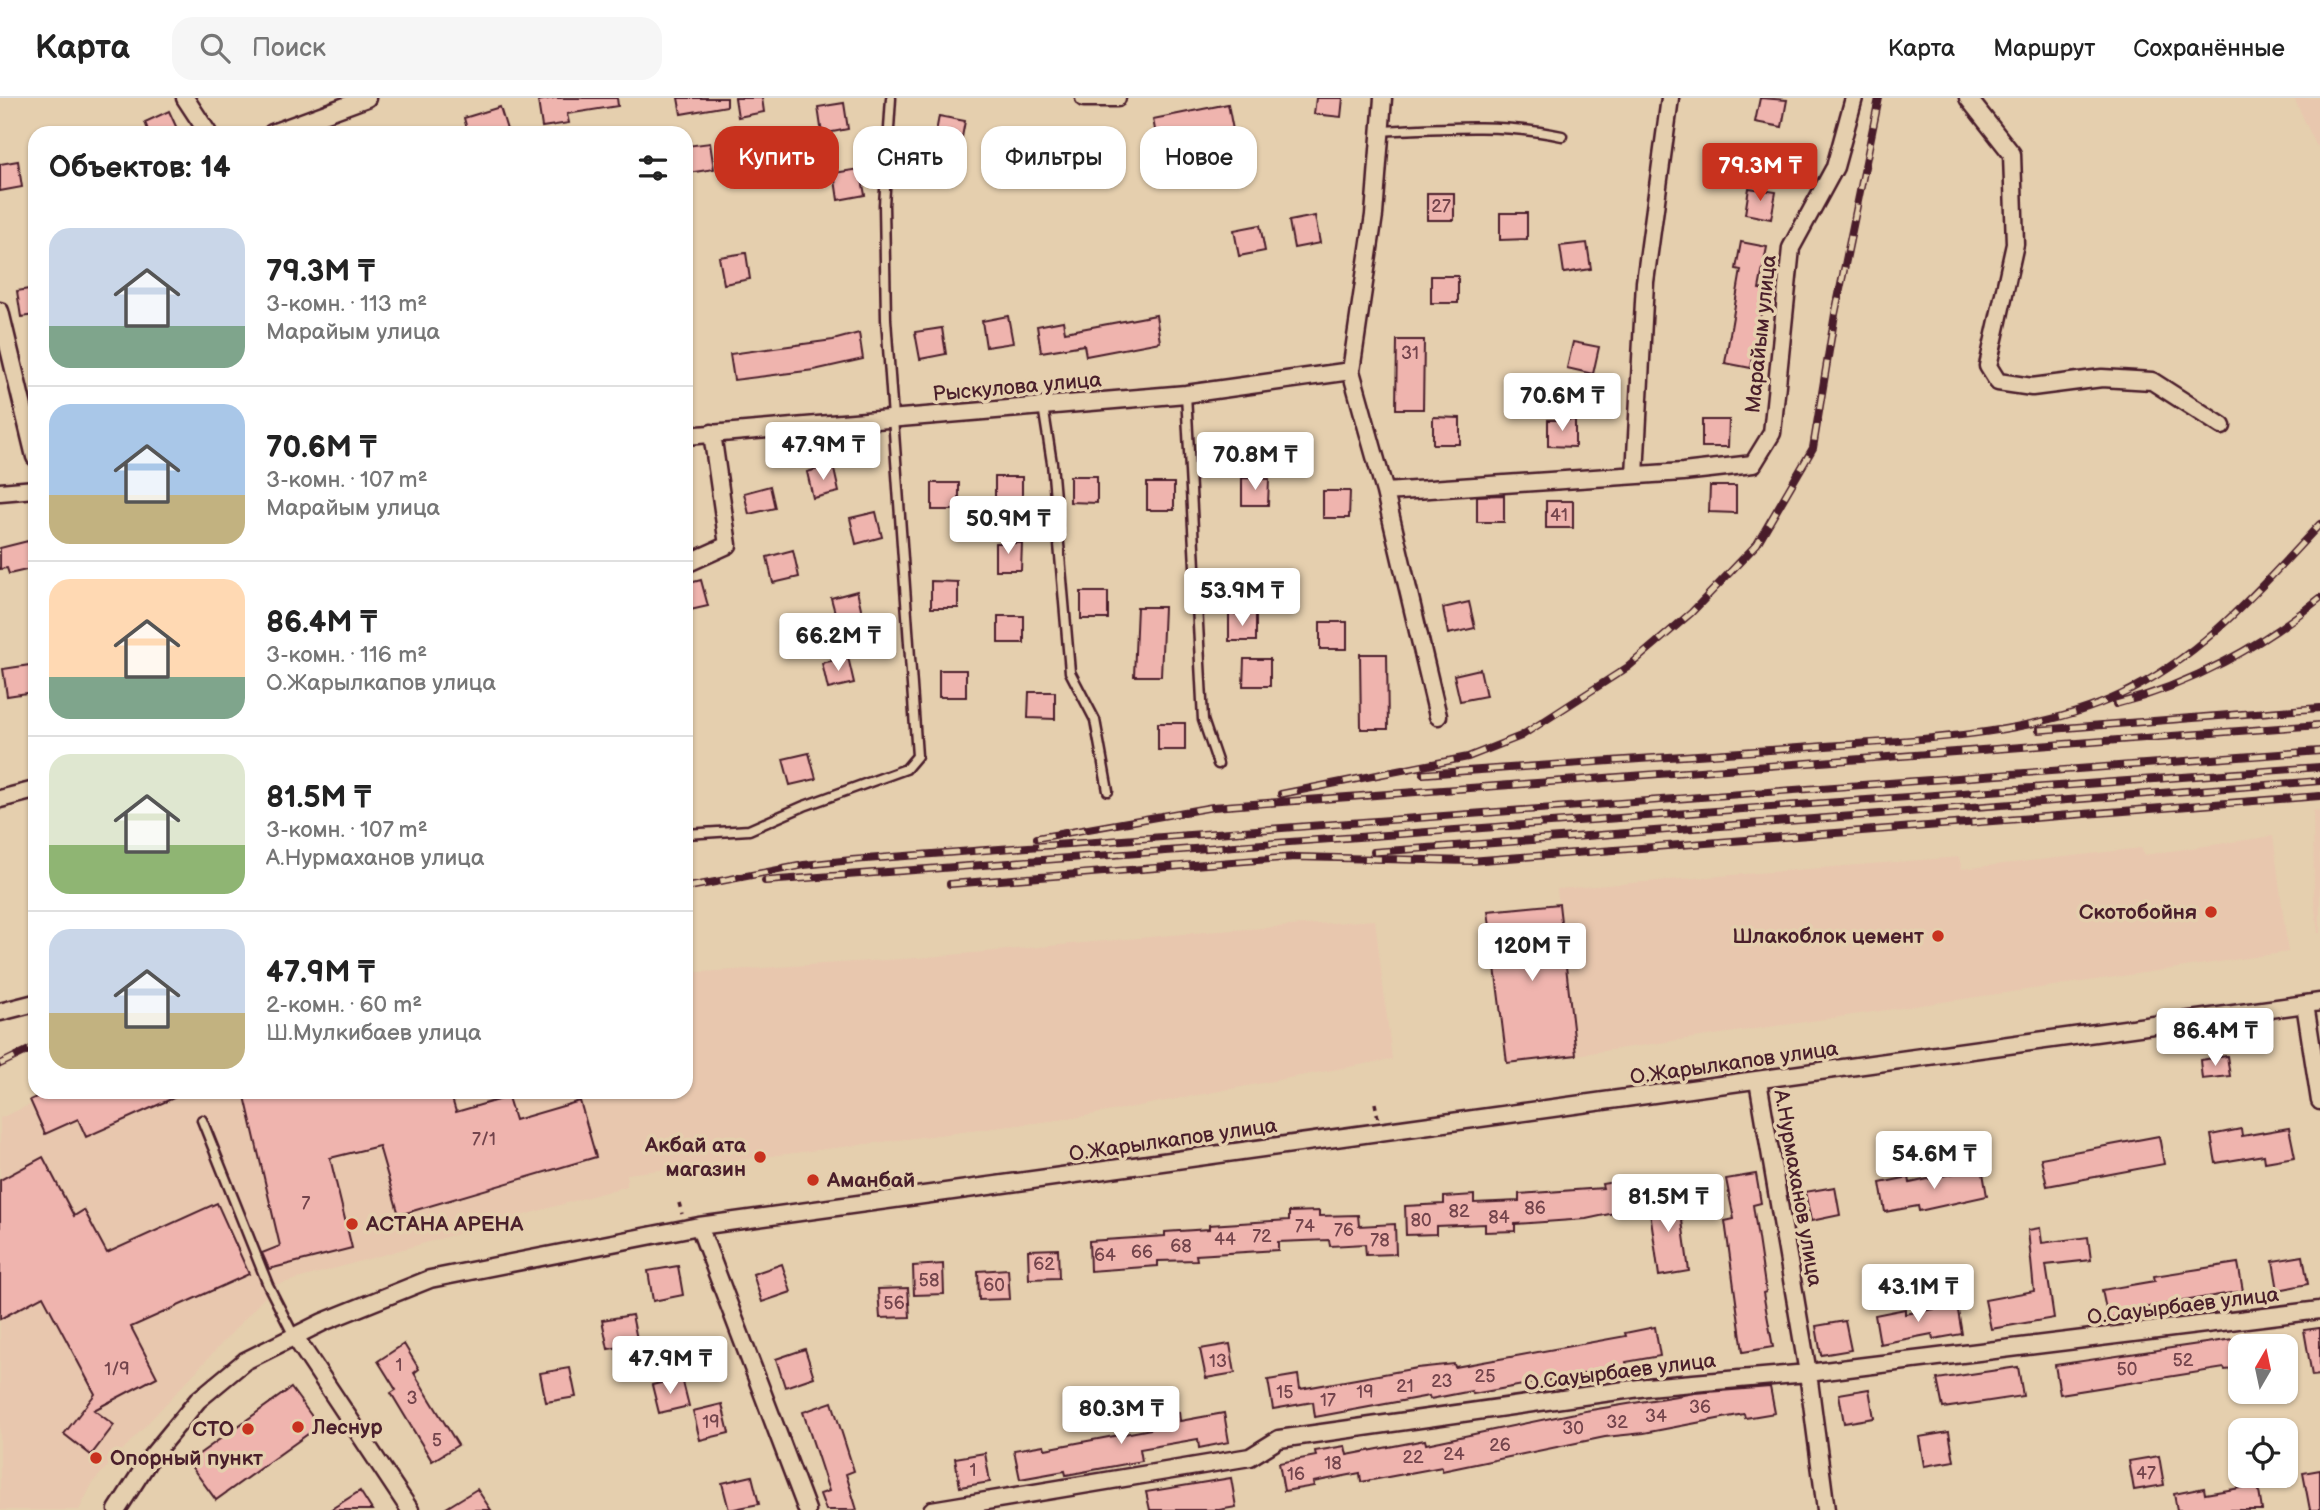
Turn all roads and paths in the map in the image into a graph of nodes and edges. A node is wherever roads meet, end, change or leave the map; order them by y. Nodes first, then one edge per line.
1 (186, 98) edge
2 (367, 98) edge
3 (891, 98) edge
4 (1084, 98) edge
5 (1118, 98) edge
6 (1383, 98) edge
7 (1670, 98) edge
8 (1854, 98) edge
9 (1968, 98) edge
10 (204, 126) edge
11 (291, 126) edge
12 (1380, 131) junction
13 (1562, 136) dead end
14 (0, 311) edge
15 (1351, 371) junction
16 (1186, 394) junction
17 (1043, 406) junction
18 (891, 419) junction
19 (2222, 426) dead end
20 (28, 428) edge
21 (712, 433) junction
22 (693, 435) edge
23 (1635, 475) junction
24 (28, 490) edge
25 (0, 492) edge
26 (1385, 492) junction
27 (693, 561) edge
28 (1438, 716) dead end
29 (1218, 764) dead end
30 (1108, 790) dead end
31 (28, 792) edge
32 (0, 799) edge
33 (693, 834) edge
34 (2313, 1003) edge
35 (28, 1005) edge
36 (0, 1012) edge
37 (1758, 1081) junction
38 (2320, 1101) edge
39 (202, 1120) dead end
40 (699, 1226) junction
41 (2320, 1310) edge
42 (295, 1337) junction
43 (1808, 1373) junction
44 (117, 1510) edge
45 (410, 1510) edge
46 (807, 1510) edge
47 (932, 1510) edge
48 (1826, 1510) edge

1 - 10 street
2 - 11 street
3 - 18 lane
4 - 5 street
6 - 12 street
7 - 23 street
8 - 23 street, Марайым улица
9 - 19 street
12 - 13 lane
12 - 15 street
14 - 20 street
15 - 16 street, Рыскулова улица
15 - 26 street
16 - 17 street, Рыскулова улица
16 - 29 lane
17 - 18 street, Рыскулова улица
17 - 30 lane
18 - 21 street, Рыскулова улица
18 - 33 lane
21 - 22 street, Рыскулова улица
21 - 27 street
23 - 26 street, Марайым улица
24 - 25 street
26 - 28 street
31 - 32 street
34 - 37 street, О.Жарылкапов улица
34 - 38 street
35 - 36 street
37 - 40 street, О.Жарылкапов улица
37 - 43 street, А.Нурмаханов улица
39 - 42 lane
40 - 42 street, О.Жарылкапов улица
40 - 46 street
41 - 43 street, О.Сауырбаев улица
42 - 44 street, О.Жарылкапов улица
42 - 45 street
43 - 47 street, О.Сауырбаев улица
43 - 48 street, А.Нурмаханов улица

